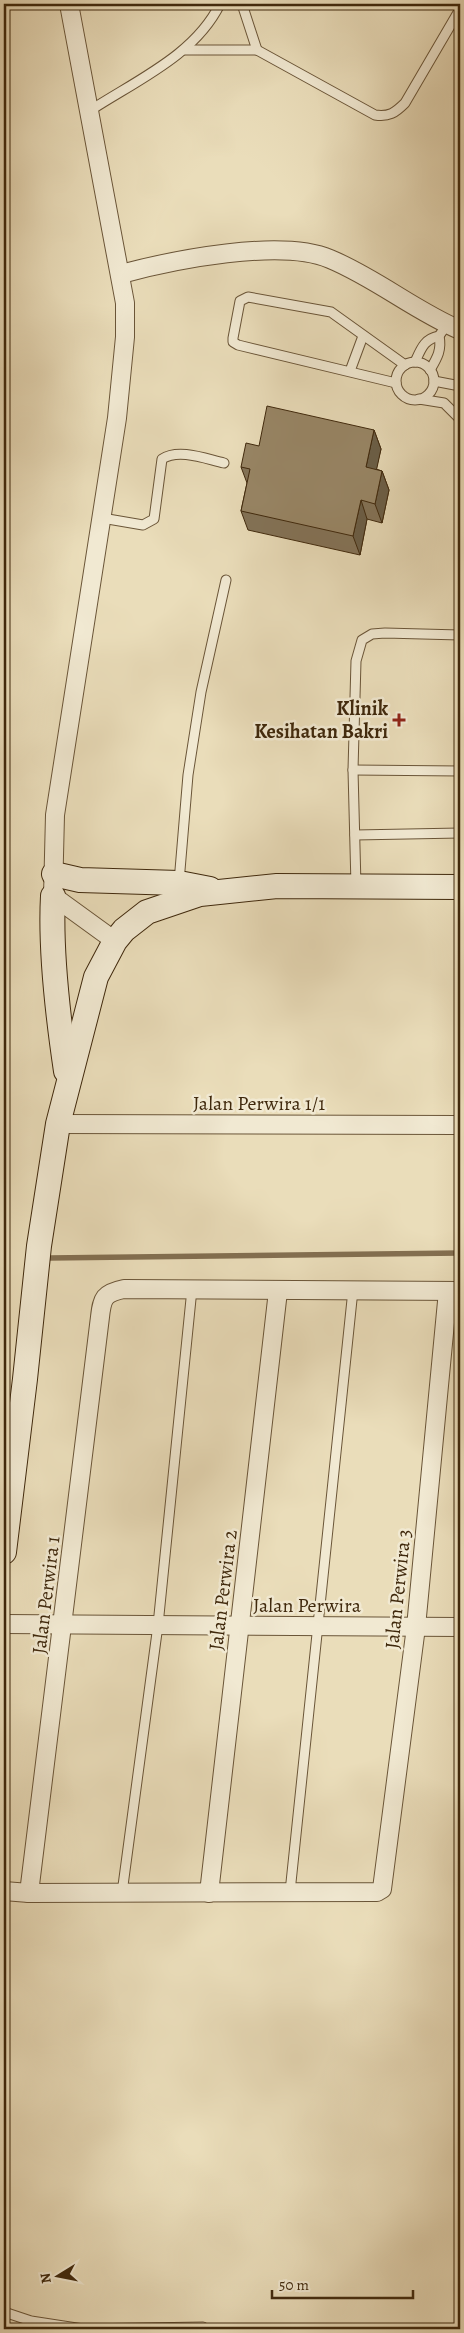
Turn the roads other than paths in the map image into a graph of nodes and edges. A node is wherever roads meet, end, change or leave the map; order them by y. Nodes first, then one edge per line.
1 (69, 4) edge
2 (220, 4) edge
3 (242, 4) edge
4 (460, 9) edge
5 (185, 50) junction
6 (258, 50) junction
7 (91, 110) junction
8 (121, 274) junction
9 (449, 329) edge
10 (363, 336) junction
11 (415, 362) junction
12 (405, 365) junction
13 (430, 370) junction
14 (350, 371) junction
15 (434, 381) junction
16 (396, 383) junction
17 (460, 386) edge
18 (419, 399) junction
19 (460, 419) edge
20 (224, 463) dead end
21 (102, 518) junction
22 (226, 580) dead end
23 (460, 635) edge
24 (353, 770) junction
25 (460, 771) edge
26 (460, 833) edge
27 (355, 835) junction
28 (179, 882) junction
29 (53, 885) junction
30 (356, 887) junction
31 (460, 887) edge
32 (221, 892) junction
33 (115, 941) junction
34 (68, 1082) junction
35 (58, 1124) junction
36 (460, 1124) edge
37 (192, 1289) junction
38 (353, 1290) junction
39 (278, 1291) junction
40 (454, 1291) edge
41 (4, 1552) edge
42 (4, 1624) edge
43 (64, 1624) junction
44 (158, 1625) junction
45 (240, 1626) junction
46 (318, 1626) junction
47 (416, 1627) junction
48 (460, 1627) edge
49 (4, 1891) edge
50 (290, 1892) junction
51 (122, 1893) junction
52 (209, 1893) junction
53 (29, 1894) junction
54 (4, 2312) edge
55 (203, 2327) dead end

1 - 7 street
2 - 5 lane
3 - 6 lane
4 - 6 lane
5 - 6 lane
5 - 7 lane
7 - 8 street
8 - 9 street
8 - 21 street
9 - 11 lane
9 - 13 lane
10 - 12 lane
10 - 14 lane
10 - 14 lane
11 - 12 lane
11 - 13 lane
12 - 16 lane
13 - 15 lane
14 - 16 lane
15 - 17 lane
15 - 18 lane
16 - 18 lane
18 - 19 lane
20 - 21 lane
21 - 29 street
22 - 28 lane
23 - 24 lane
24 - 25 lane
24 - 27 lane
26 - 27 lane
27 - 30 lane
28 - 29 street
28 - 32 street
29 - 33 street
29 - 34 street
30 - 31 street
30 - 32 street
32 - 33 street
33 - 34 street
34 - 35 street
35 - 36 street, Jalan Perwira 1/1
35 - 41 street
37 - 39 street
37 - 43 street, Jalan Perwira 1
37 - 44 lane
38 - 39 street
38 - 40 street
38 - 46 lane
39 - 45 street, Jalan Perwira 2
40 - 47 street, Jalan Perwira 3
42 - 43 street, Jalan Perwira
43 - 44 street, Jalan Perwira
43 - 53 street, Jalan Perwira 1
44 - 45 street, Jalan Perwira
44 - 51 lane
45 - 46 street, Jalan Perwira
45 - 52 street, Jalan Perwira 2
46 - 47 street, Jalan Perwira
46 - 50 lane
47 - 48 street, Jalan Perwira
47 - 50 street, Jalan Perwira 3
49 - 53 street
50 - 52 street
51 - 52 street
51 - 53 street
54 - 55 lane

